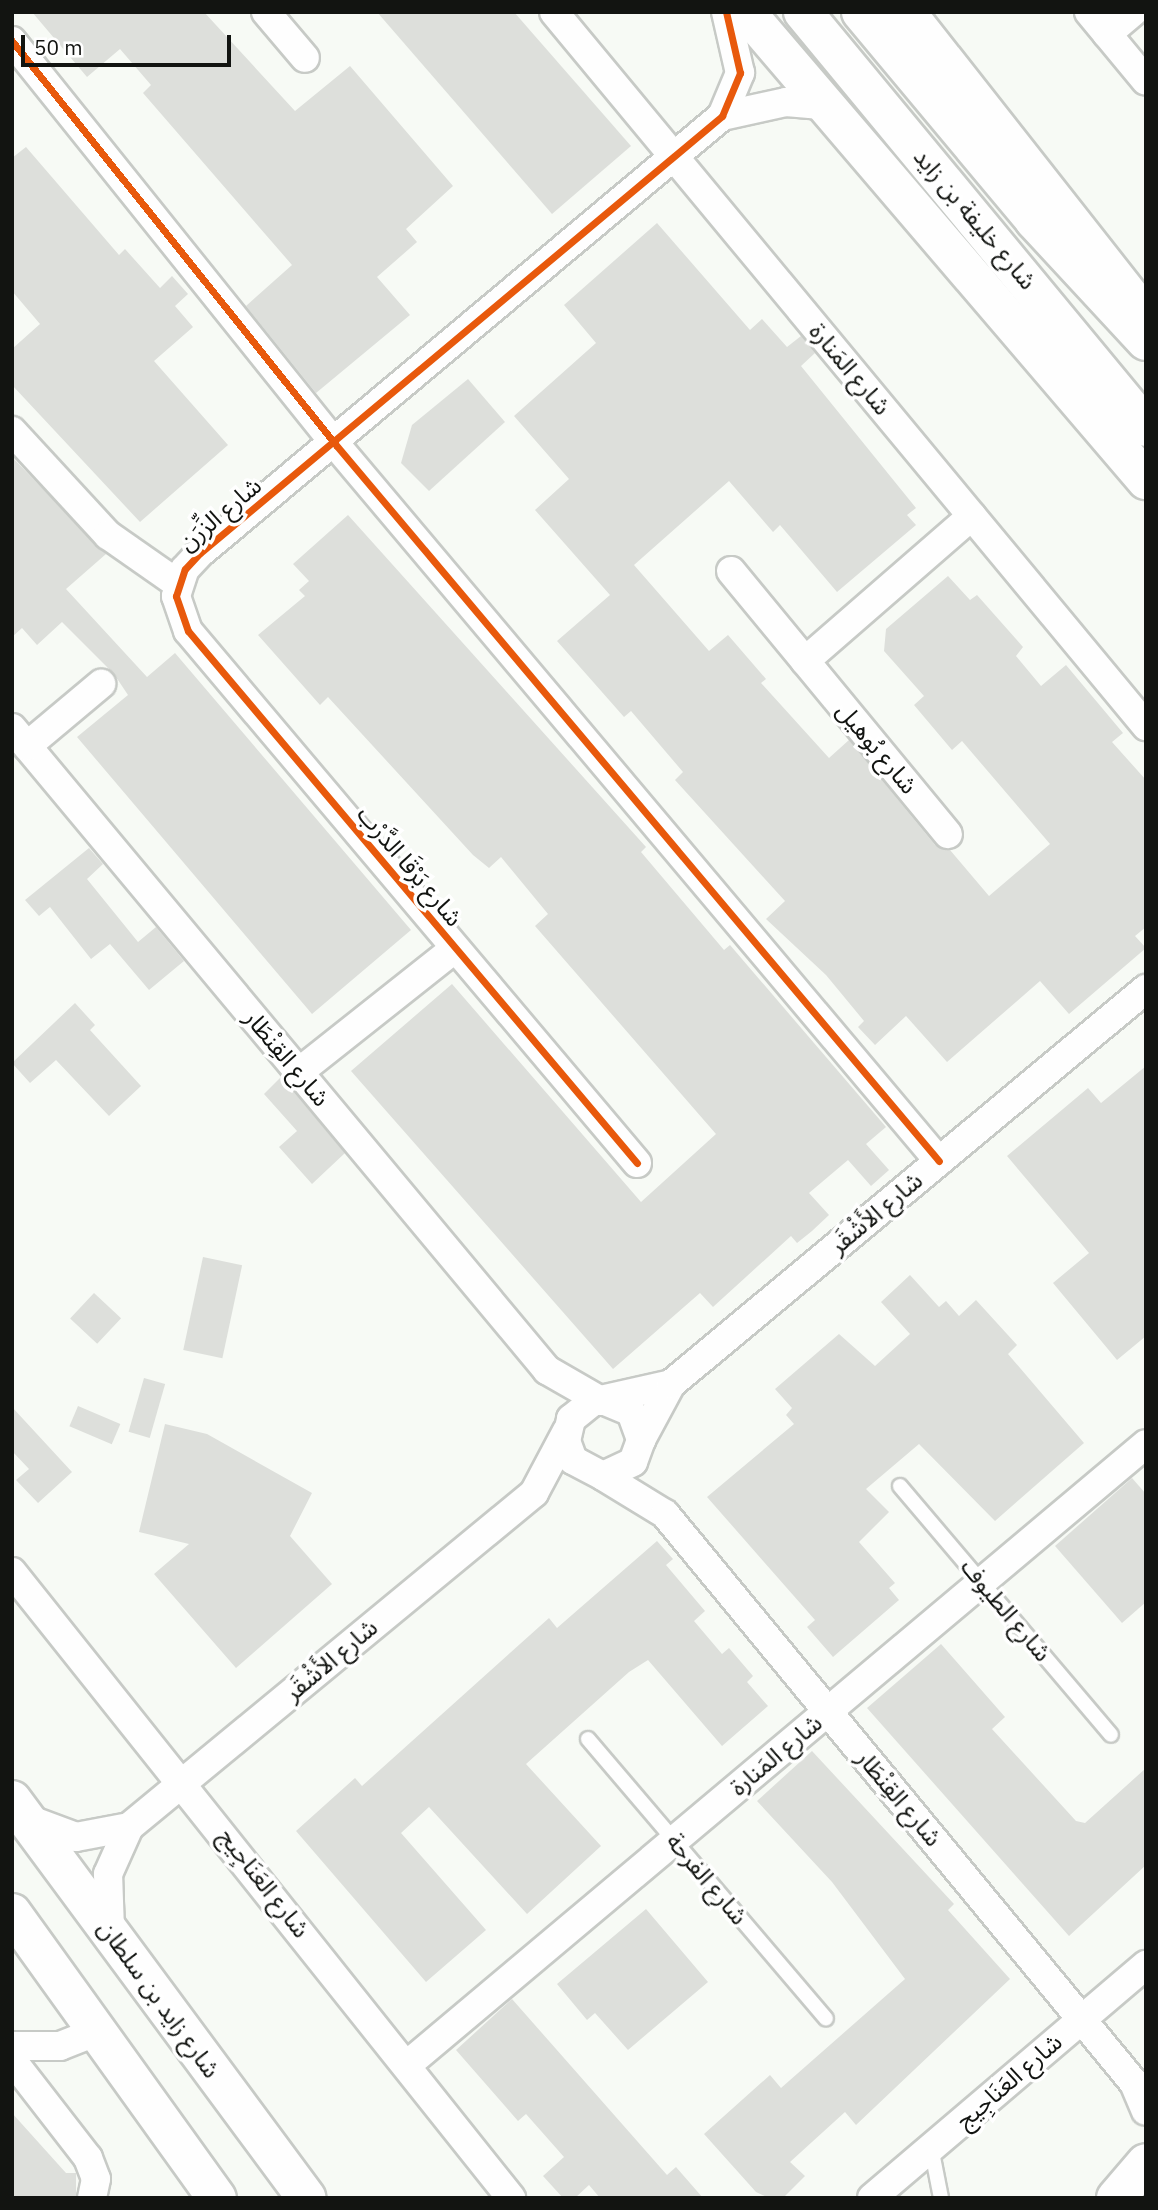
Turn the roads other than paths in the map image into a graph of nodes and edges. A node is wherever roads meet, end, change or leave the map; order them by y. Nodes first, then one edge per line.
1 (266, 12) edge
2 (554, 12) edge
3 (726, 12) edge
4 (746, 12) edge
5 (803, 12) edge
6 (861, 12) edge
7 (906, 12) edge
8 (1089, 12) edge
9 (1133, 12) edge
10 (1107, 34) junction
11 (12, 41) edge
12 (305, 58) dead end
13 (1146, 81) edge
14 (824, 105) junction
15 (722, 116) junction
16 (676, 159) junction
17 (1146, 317) edge
18 (1146, 341) edge
19 (1146, 426) edge
20 (12, 431) edge
21 (336, 445) junction
22 (1146, 480) edge
23 (972, 516) junction
24 (731, 571) dead end
25 (178, 584) junction
26 (805, 661) junction
27 (101, 684) dead end
28 (1146, 726) edge
29 (20, 737) edge
30 (948, 834) dead end
31 (454, 948) junction
32 (1146, 989) edge
33 (299, 1072) junction
34 (939, 1161) junction
35 (637, 1163) dead end
36 (547, 1370) junction
37 (671, 1384) junction
38 (602, 1401) junction
39 (567, 1429) junction
40 (641, 1443) junction
41 (1142, 1455) edge
42 (601, 1476) junction
43 (900, 1486) dead end
44 (534, 1493) junction
45 (665, 1514) junction
46 (12, 1572) edge
47 (982, 1582) junction
48 (828, 1712) junction
49 (1111, 1735) dead end
50 (588, 1740) dead end
51 (184, 1781) junction
52 (19, 1809) edge
53 (129, 1827) junction
54 (674, 1841) junction
55 (12, 1913) edge
56 (111, 1934) junction
57 (1146, 1965) edge
58 (826, 2019) dead end
59 (1081, 2019) junction
60 (98, 2031) junction
61 (12, 2046) edge
62 (12, 2061) edge
63 (407, 2065) junction
64 (1140, 2084) edge
65 (1146, 2111) edge
66 (931, 2147) junction
67 (1146, 2163) edge
68 (92, 2198) edge
69 (217, 2198) edge
70 (306, 2198) edge
71 (511, 2198) edge
72 (872, 2198) edge
73 (941, 2198) edge
74 (1116, 2198) edge

1 - 12 street
2 - 16 street, شارع المَنارة
3 - 15 street, شارع الزِّرَن
4 - 14 main road
5 - 19 main road, شارع خليفة بن زايد
6 - 18 main road, شارع خليفة بن زايد
7 - 17 main road
8 - 10 street
9 - 10 street
10 - 13 street
11 - 21 street
14 - 15 street
14 - 22 main road
15 - 16 street, شارع الزِّرَن
16 - 21 street, شارع الزِّرَن
16 - 23 street, شارع المَنارة
20 - 25 street
21 - 25 street, شارع الزِّرَن
21 - 34 street
23 - 26 street
23 - 28 street, شارع المَنارة
24 - 26 street, شارع بُوهيل
25 - 31 street, شارع بَرْقَا الدَّرْب
26 - 30 street, شارع بُوهيل
27 - 29 street, شارع القِنْطَار
29 - 33 street, شارع القِنْطَار
31 - 33 street, شارع بَرْقَا الدَّرْب
31 - 35 street, شارع بَرْقَا الدَّرْب
32 - 34 street, شارع الأَشْقَر
33 - 36 street, شارع القِنْطَار
34 - 37 street, شارع الأَشْقَر
36 - 38 street, شارع القِنْطَار
36 - 39 street, شارع القِنْطَار
37 - 38 street, شارع الأَشْقَر
37 - 40 street, شارع الأَشْقَر
38 - 39 street
38 - 40 street
39 - 42 street
39 - 44 street, شارع الأَشْقَر
40 - 42 street
40 - 45 street, شارع القِنْطَار
41 - 47 street, شارع المَنارة
42 - 44 street, شارع الأَشْقَر
42 - 45 street, شارع القِنْطَار
43 - 47 lane, شارع الطيوف
44 - 51 street, شارع الأَشْقَر
45 - 48 street, شارع القِنْطَار
46 - 51 street, شارع العَنَاجِيج
47 - 48 street, شارع المَنارة
47 - 49 lane, شارع الطيوف
48 - 54 street, شارع المَنارة
48 - 59 street, شارع القِنْطَار
50 - 54 lane, شارع الفرحة
51 - 53 street, شارع الأَشْقَر
51 - 63 street, شارع العَنَاجِيج
52 - 53 street, شارع الأَشْقَر
52 - 56 main road, شارع زايد بن سلطان
53 - 56 street, شارع الأَشْقَر
54 - 58 lane, شارع الفرحة
54 - 63 street, شارع المَنارة
55 - 60 main road
56 - 70 main road, شارع زايد بن سلطان
57 - 59 street, شارع العَنَاجِيج
59 - 64 street, شارع القِنْطَار
59 - 66 street, شارع العَنَاجِيج
60 - 61 street
60 - 69 main road
62 - 68 street
63 - 71 street, شارع العَنَاجِيج
64 - 65 street, شارع القِنْطَار
66 - 72 street, شارع العَنَاجِيج
66 - 73 lane
67 - 74 main road

